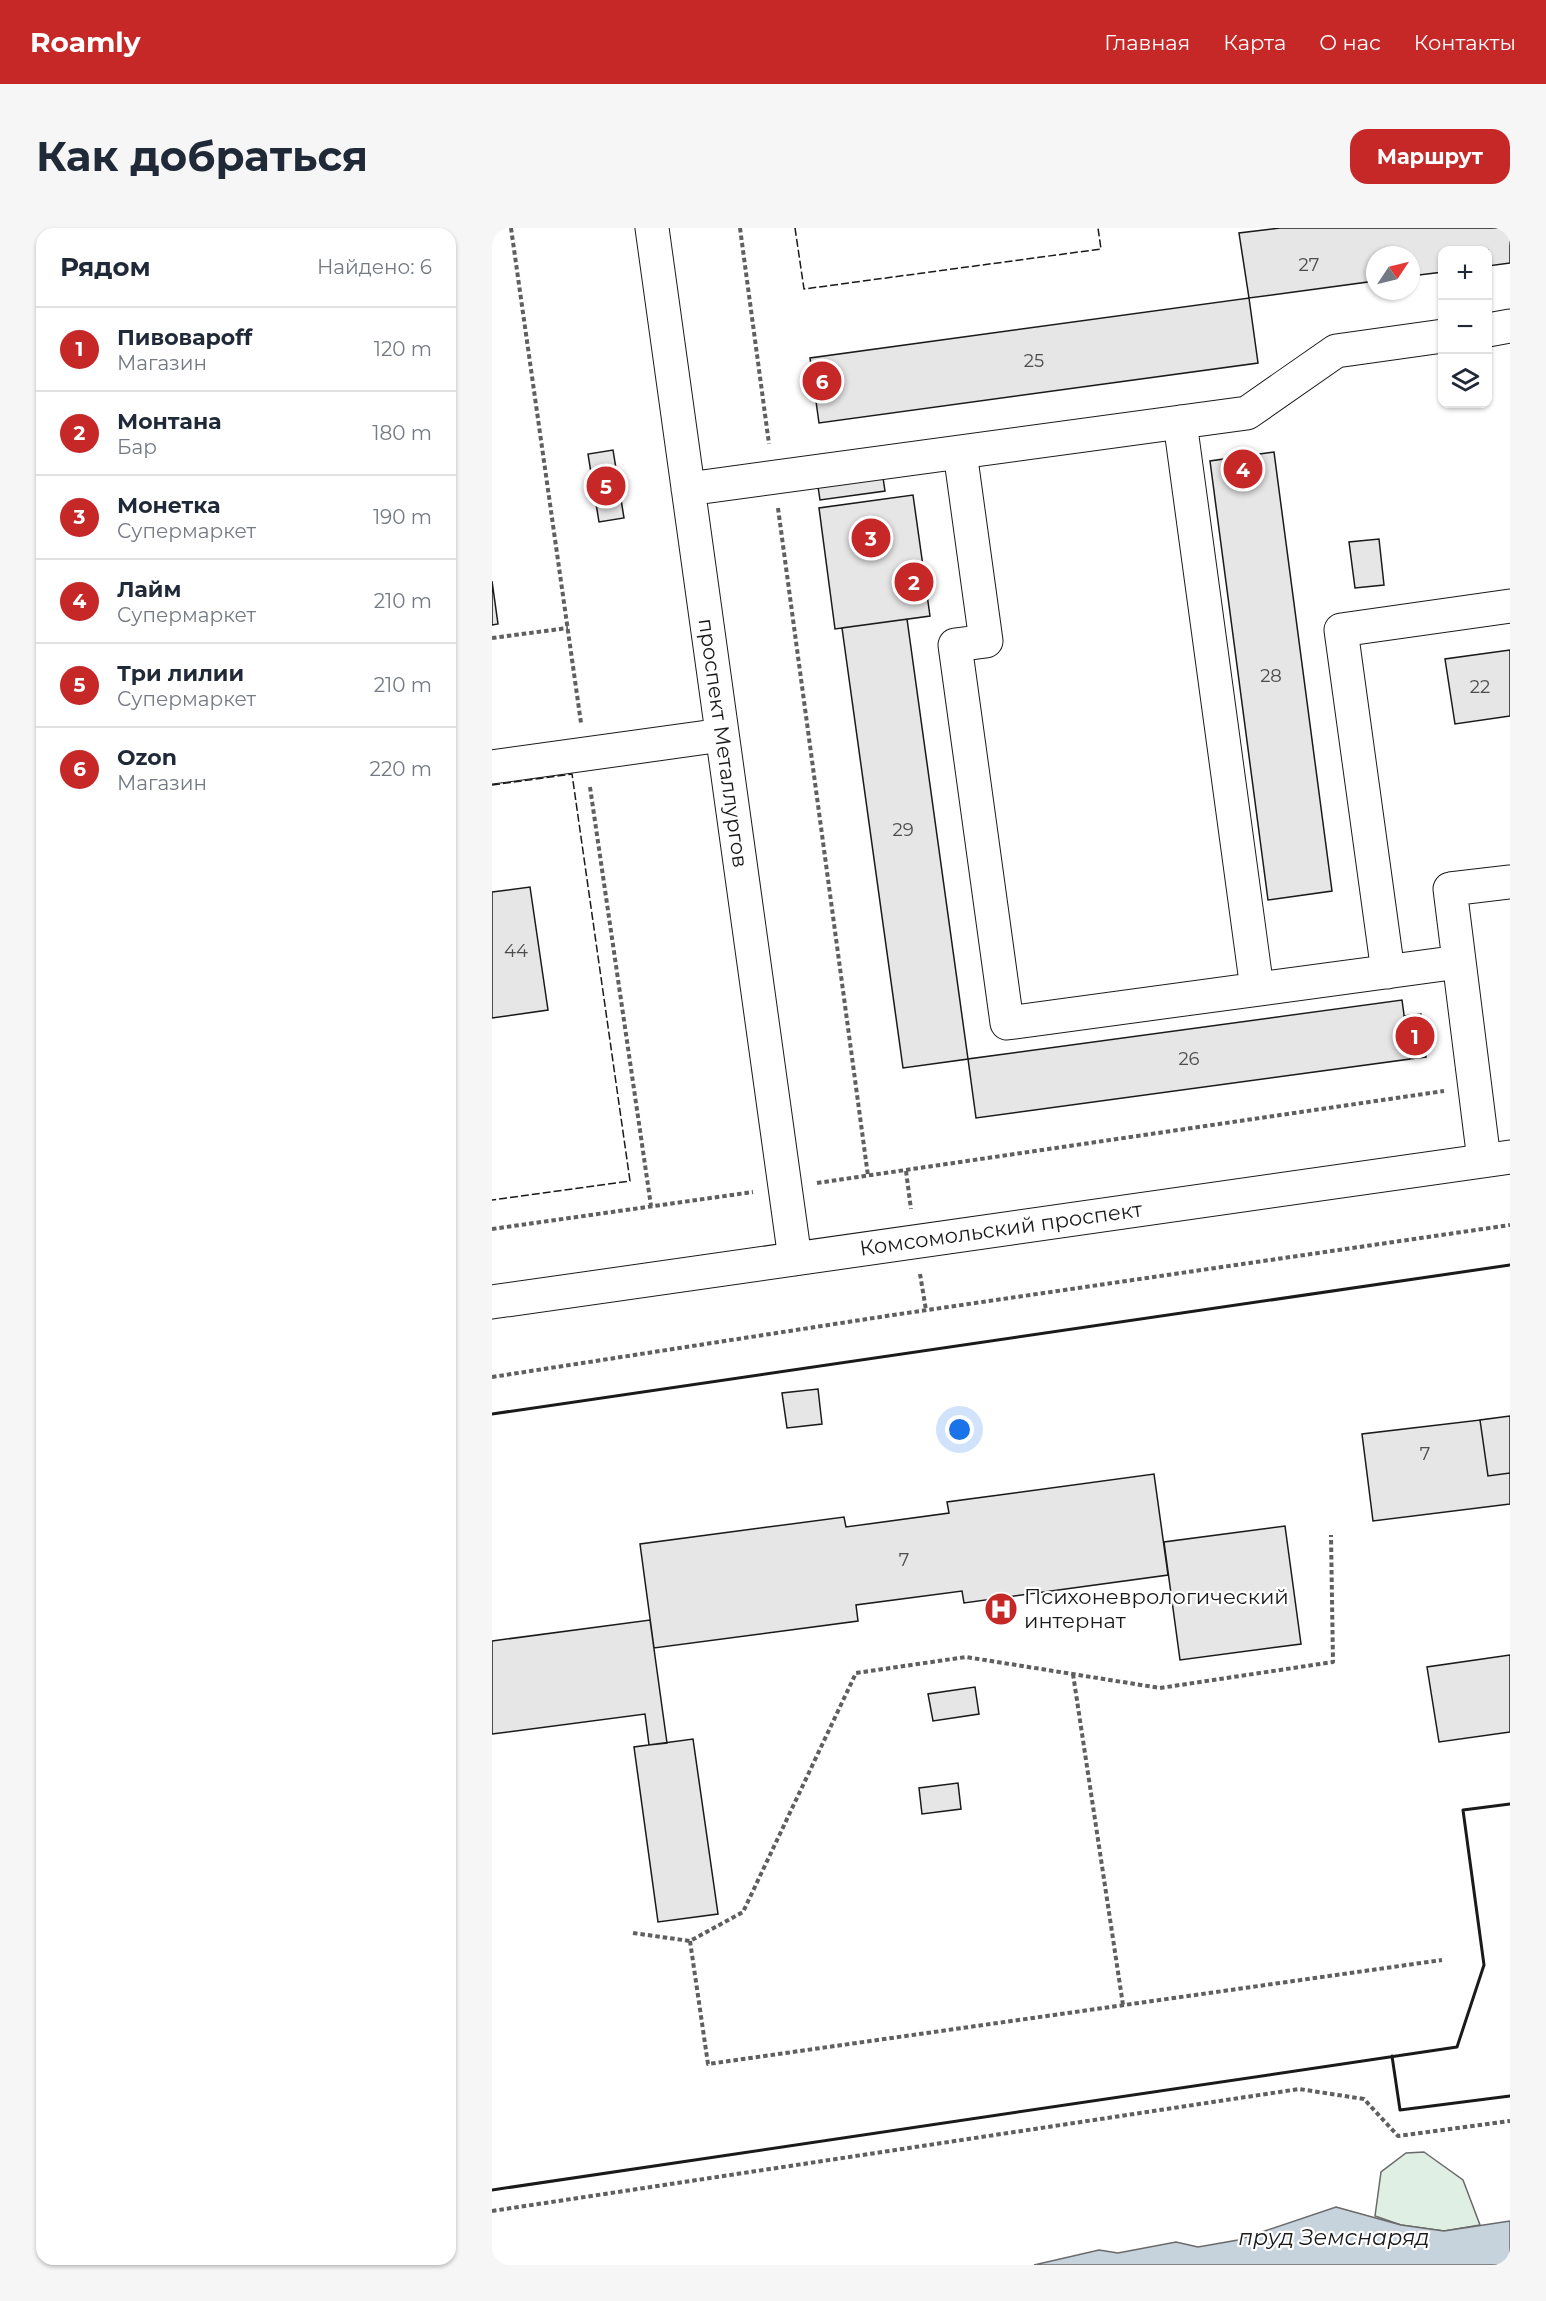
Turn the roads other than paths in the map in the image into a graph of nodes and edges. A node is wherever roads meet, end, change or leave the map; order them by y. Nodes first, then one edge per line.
1 (652, 228) edge
2 (1510, 326) edge
3 (1492, 329) edge
4 (1438, 337) edge
5 (1180, 422) junction
6 (960, 452) junction
7 (688, 489) junction
8 (1510, 606) edge
9 (722, 735) junction
10 (492, 767) edge
11 (1510, 882) edge
12 (1459, 962) junction
13 (1388, 972) junction
14 (1257, 989) junction
15 (1497, 1159) edge
16 (795, 1259) junction
17 (492, 1302) edge

1 - 7 street, проспект Металлургов
2 - 3 street
4 - 5 street
5 - 6 street
5 - 14 street
6 - 7 street
6 - 14 street
7 - 9 street, проспект Металлургов
8 - 13 street
9 - 10 street
9 - 16 street, проспект Металлургов
11 - 12 street
12 - 13 street
12 - 15 street
13 - 14 street
15 - 16 street, Комсомольский проспект
16 - 17 street, Комсомольский проспект

